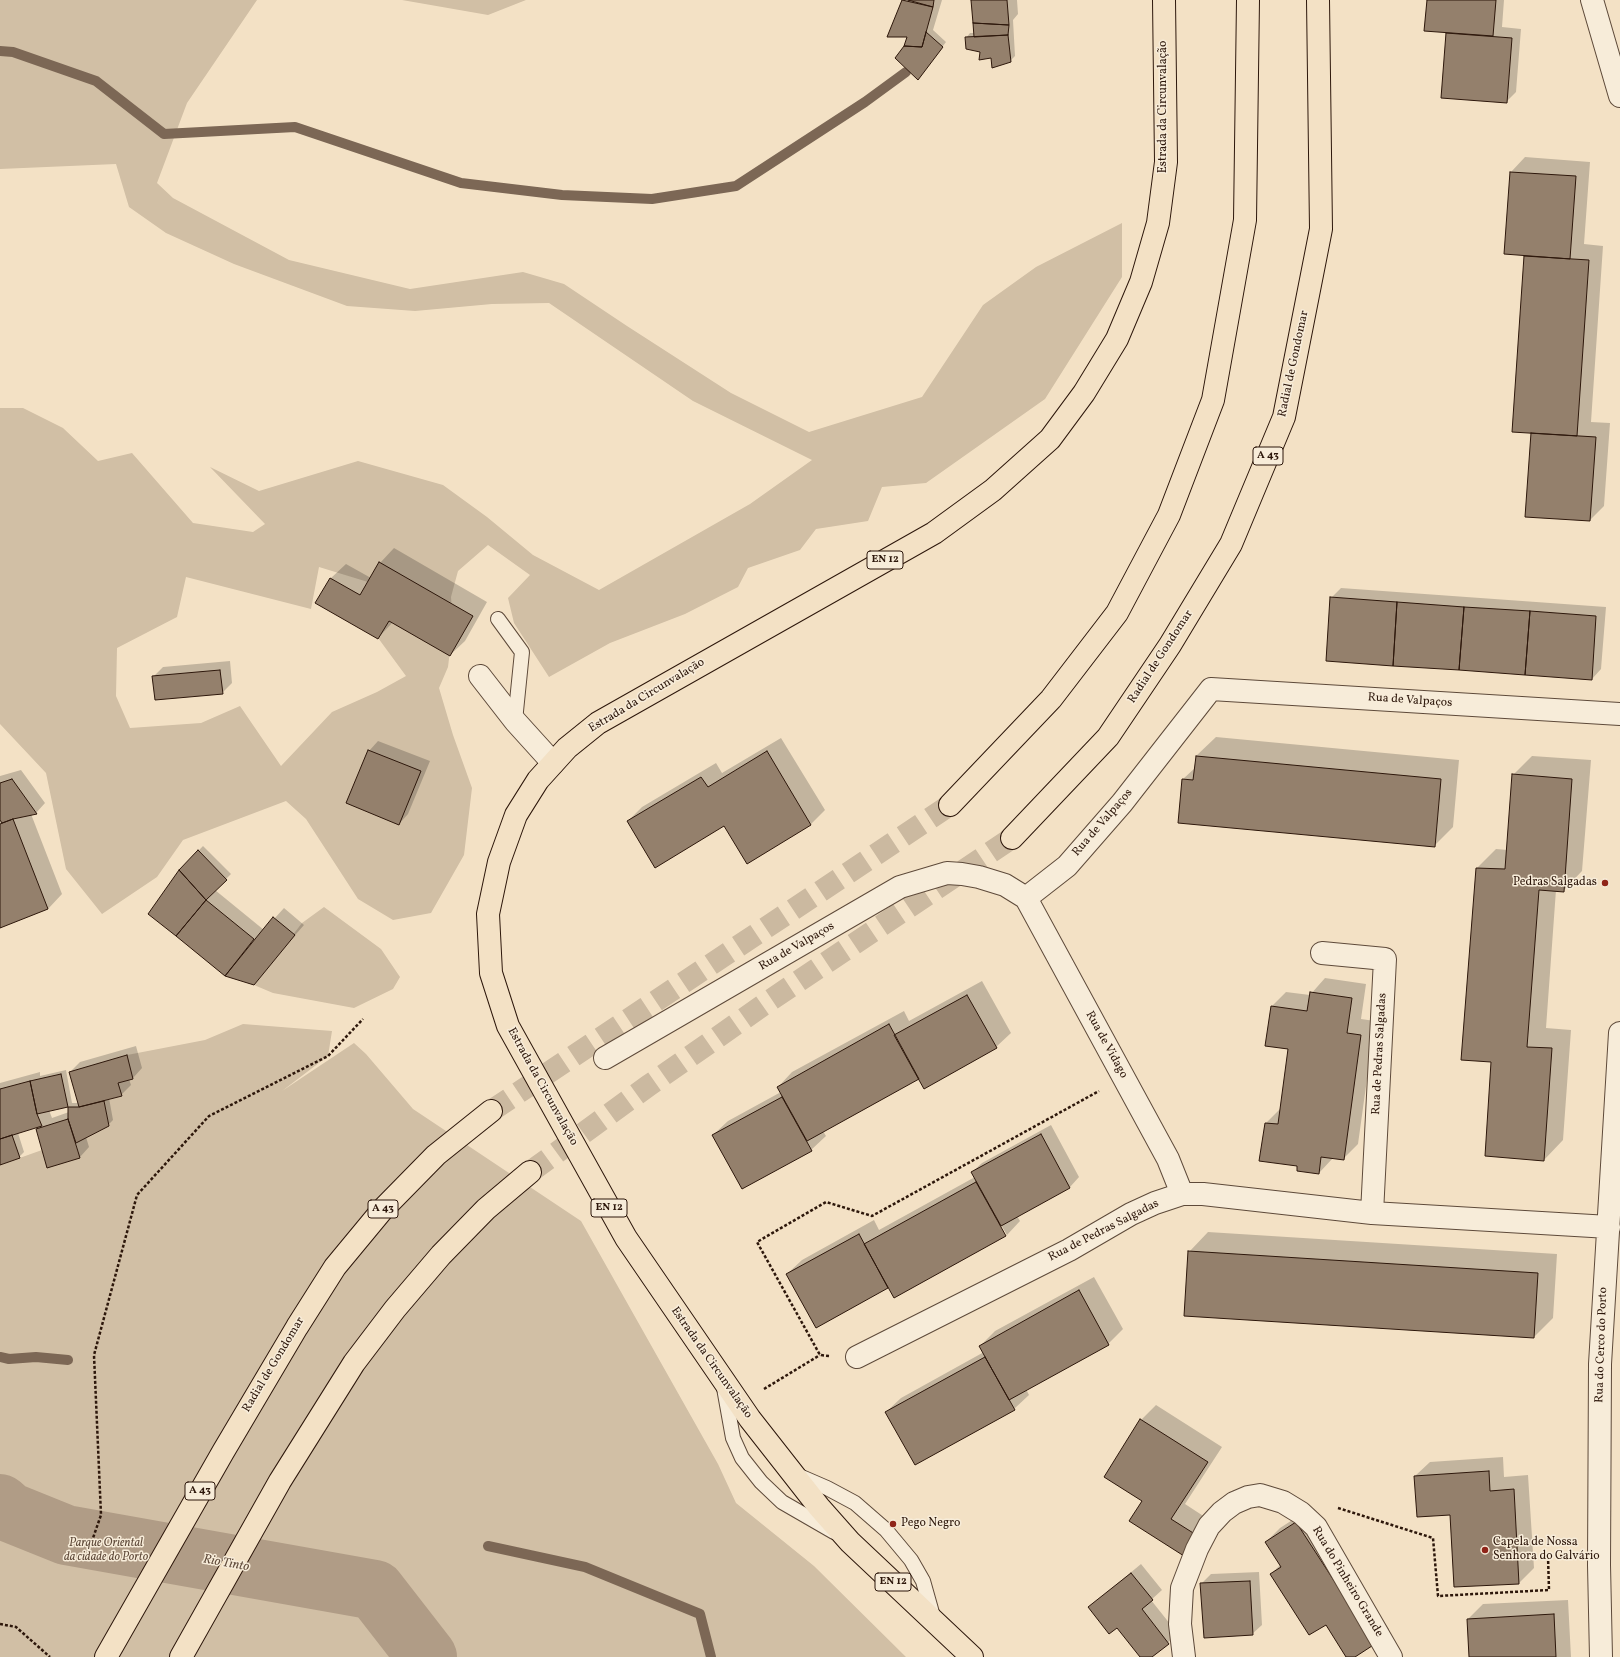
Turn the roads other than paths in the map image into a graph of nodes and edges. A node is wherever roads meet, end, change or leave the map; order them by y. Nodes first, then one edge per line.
1 (1164, 0) edge
2 (1248, 0) edge
3 (1318, 0) edge
4 (1592, 0) edge
5 (1620, 96) edge
6 (498, 619) dead end
7 (480, 676) dead end
8 (1620, 714) edge
9 (515, 721) junction
10 (553, 763) junction
11 (950, 805) tunnel mouth
12 (1012, 838) tunnel mouth
13 (1026, 898) junction
14 (1322, 953) dead end
15 (1620, 1033) edge
16 (605, 1058) dead end
17 (491, 1111) tunnel mouth
18 (530, 1172) tunnel mouth
19 (1182, 1194) junction
20 (1372, 1212) junction
21 (1609, 1227) junction
22 (857, 1358) road end
23 (723, 1381) junction
24 (793, 1474) junction
25 (850, 1542) junction
26 (935, 1622) junction
27 (106, 1657) edge
28 (181, 1657) edge
29 (972, 1657) edge
30 (1184, 1657) edge
31 (1391, 1657) edge
32 (1601, 1657) edge

1 - 10 main road, Estrada da Circunvalação / EN 12
2 - 11 main road
3 - 12 main road, Radial de Gondomar / A 43
4 - 5 street
6 - 9 lane
7 - 9 street
8 - 13 street, Rua de Valpaços
9 - 10 street
10 - 23 main road, Estrada da Circunvalação / EN 12
13 - 16 street, Rua de Valpaços
13 - 19 street, Rua de Vidago
14 - 20 street, Rua de Pedras Salgadas
15 - 21 street, Rua do Cerco do Porto
17 - 27 main road, Radial de Gondomar / A 43
18 - 28 main road
19 - 20 street, Rua de Pedras Salgadas
19 - 22 street, Rua de Pedras Salgadas
20 - 21 street, Rua de Pedras Salgadas
21 - 32 street, Rua do Cerco do Porto
23 - 24 main road, Estrada da Circunvalação / EN 12
23 - 25 lane
24 - 25 main road, Estrada da Circunvalação / EN 12
24 - 26 lane
25 - 26 main road, Estrada da Circunvalação / EN 12
26 - 29 main road, Estrada da Circunvalação / EN 12
30 - 31 street, Rua do Pinheiro Grande

